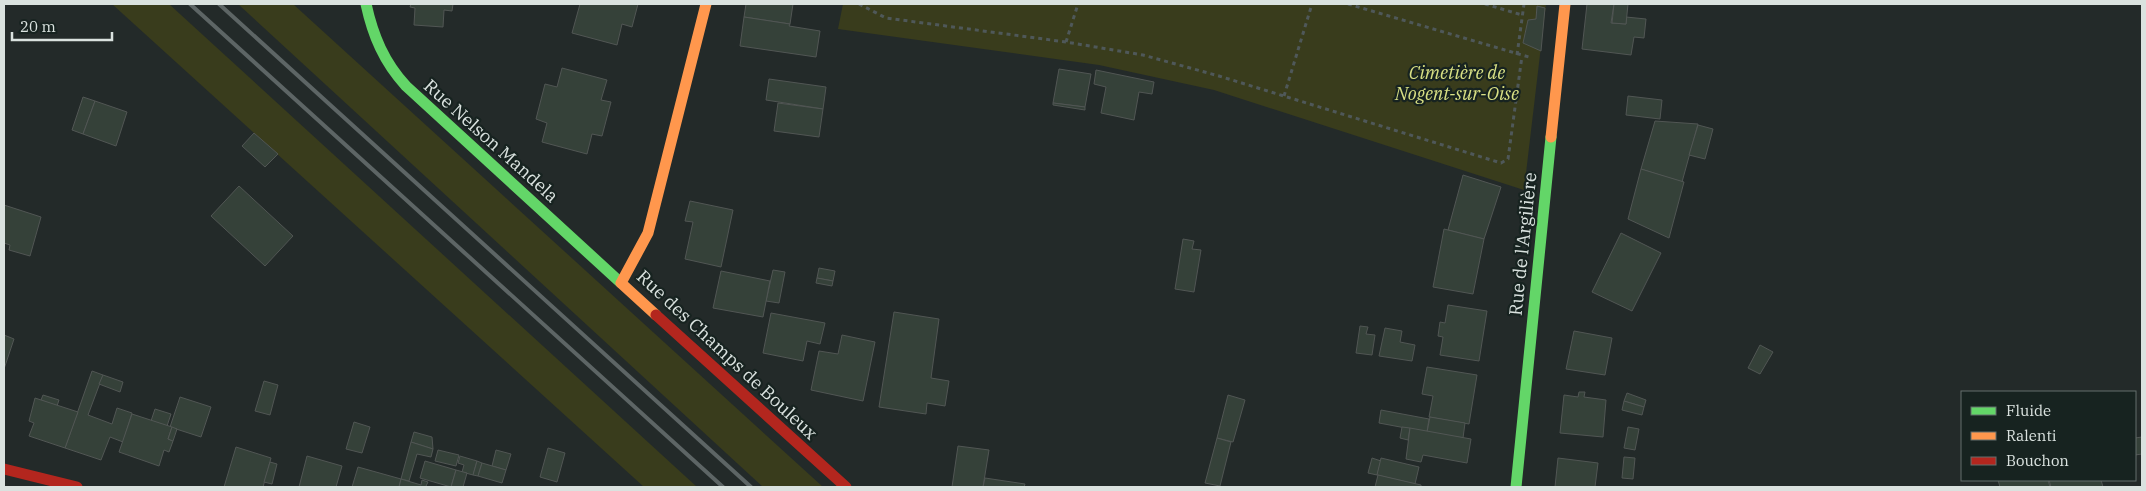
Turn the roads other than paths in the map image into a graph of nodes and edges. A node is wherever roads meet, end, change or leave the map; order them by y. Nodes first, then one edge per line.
1 (366, 4) edge
2 (706, 4) edge
3 (1565, 4) edge
4 (621, 283) junction
5 (4, 469) edge
6 (77, 487) edge
7 (846, 487) edge
8 (1516, 487) edge

1 - 4 street, Rue Nelson Mandela
2 - 4 street, Rue des Champs de Bouleux
3 - 8 street, Rue de l'Argilière
4 - 7 street, Rue des Champs de Bouleux
5 - 6 street

